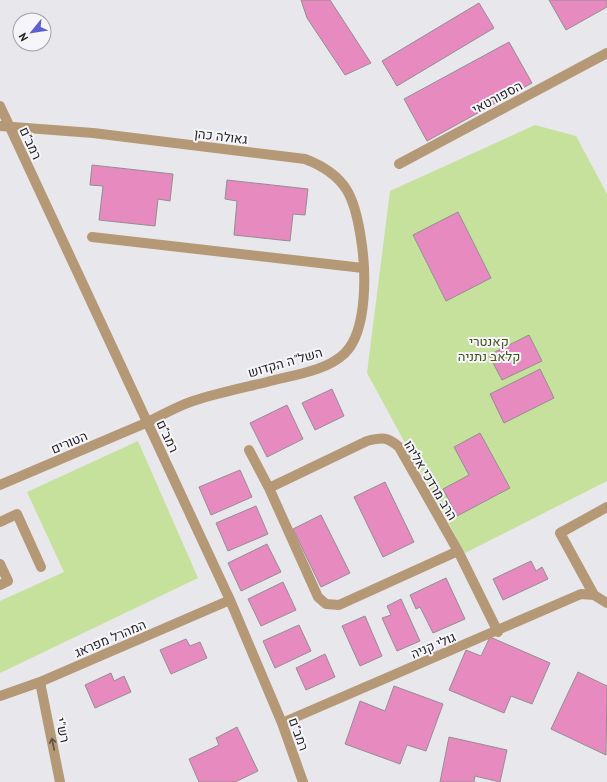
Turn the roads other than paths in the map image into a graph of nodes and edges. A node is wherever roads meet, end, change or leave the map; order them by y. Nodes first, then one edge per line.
1 (607, 53) edge
2 (0, 106) edge
3 (5, 126) edge
4 (398, 164) dead end
5 (92, 237) dead end
6 (363, 268) junction
7 (147, 422) junction
8 (249, 450) dead end
9 (0, 485) edge
10 (269, 488) junction
11 (607, 507) edge
12 (0, 522) edge
13 (458, 551) junction
14 (0, 564) edge
15 (41, 567) dead end
16 (0, 585) edge
17 (594, 595) junction
18 (230, 600) junction
19 (607, 603) edge
20 (498, 632) junction
21 (40, 682) junction
22 (0, 696) edge
23 (282, 723) junction
24 (60, 782) edge
25 (303, 782) edge

1 - 4 street, הספורטאי
2 - 3 street, רמב"ם
3 - 6 street, גאולה כהן
3 - 7 street, רמב"ם
5 - 6 street
6 - 7 street, השל"ה הקדוש
7 - 9 street, הטורים
7 - 18 street, רמב"ם
8 - 10 street
10 - 13 street, הרב מרדכי אליהו
10 - 13 street
11 - 17 street
12 - 15 street
13 - 20 street, הרב מרדכי אליהו
14 - 16 street
17 - 19 street
17 - 20 street, גולי קניה
18 - 21 street, המהרל מפראג
18 - 23 street, רמב"ם
20 - 23 street, גולי קניה
21 - 22 street, המהרל מפראג
24 -> 21 street, רש"י
23 - 25 street, רמב"ם

